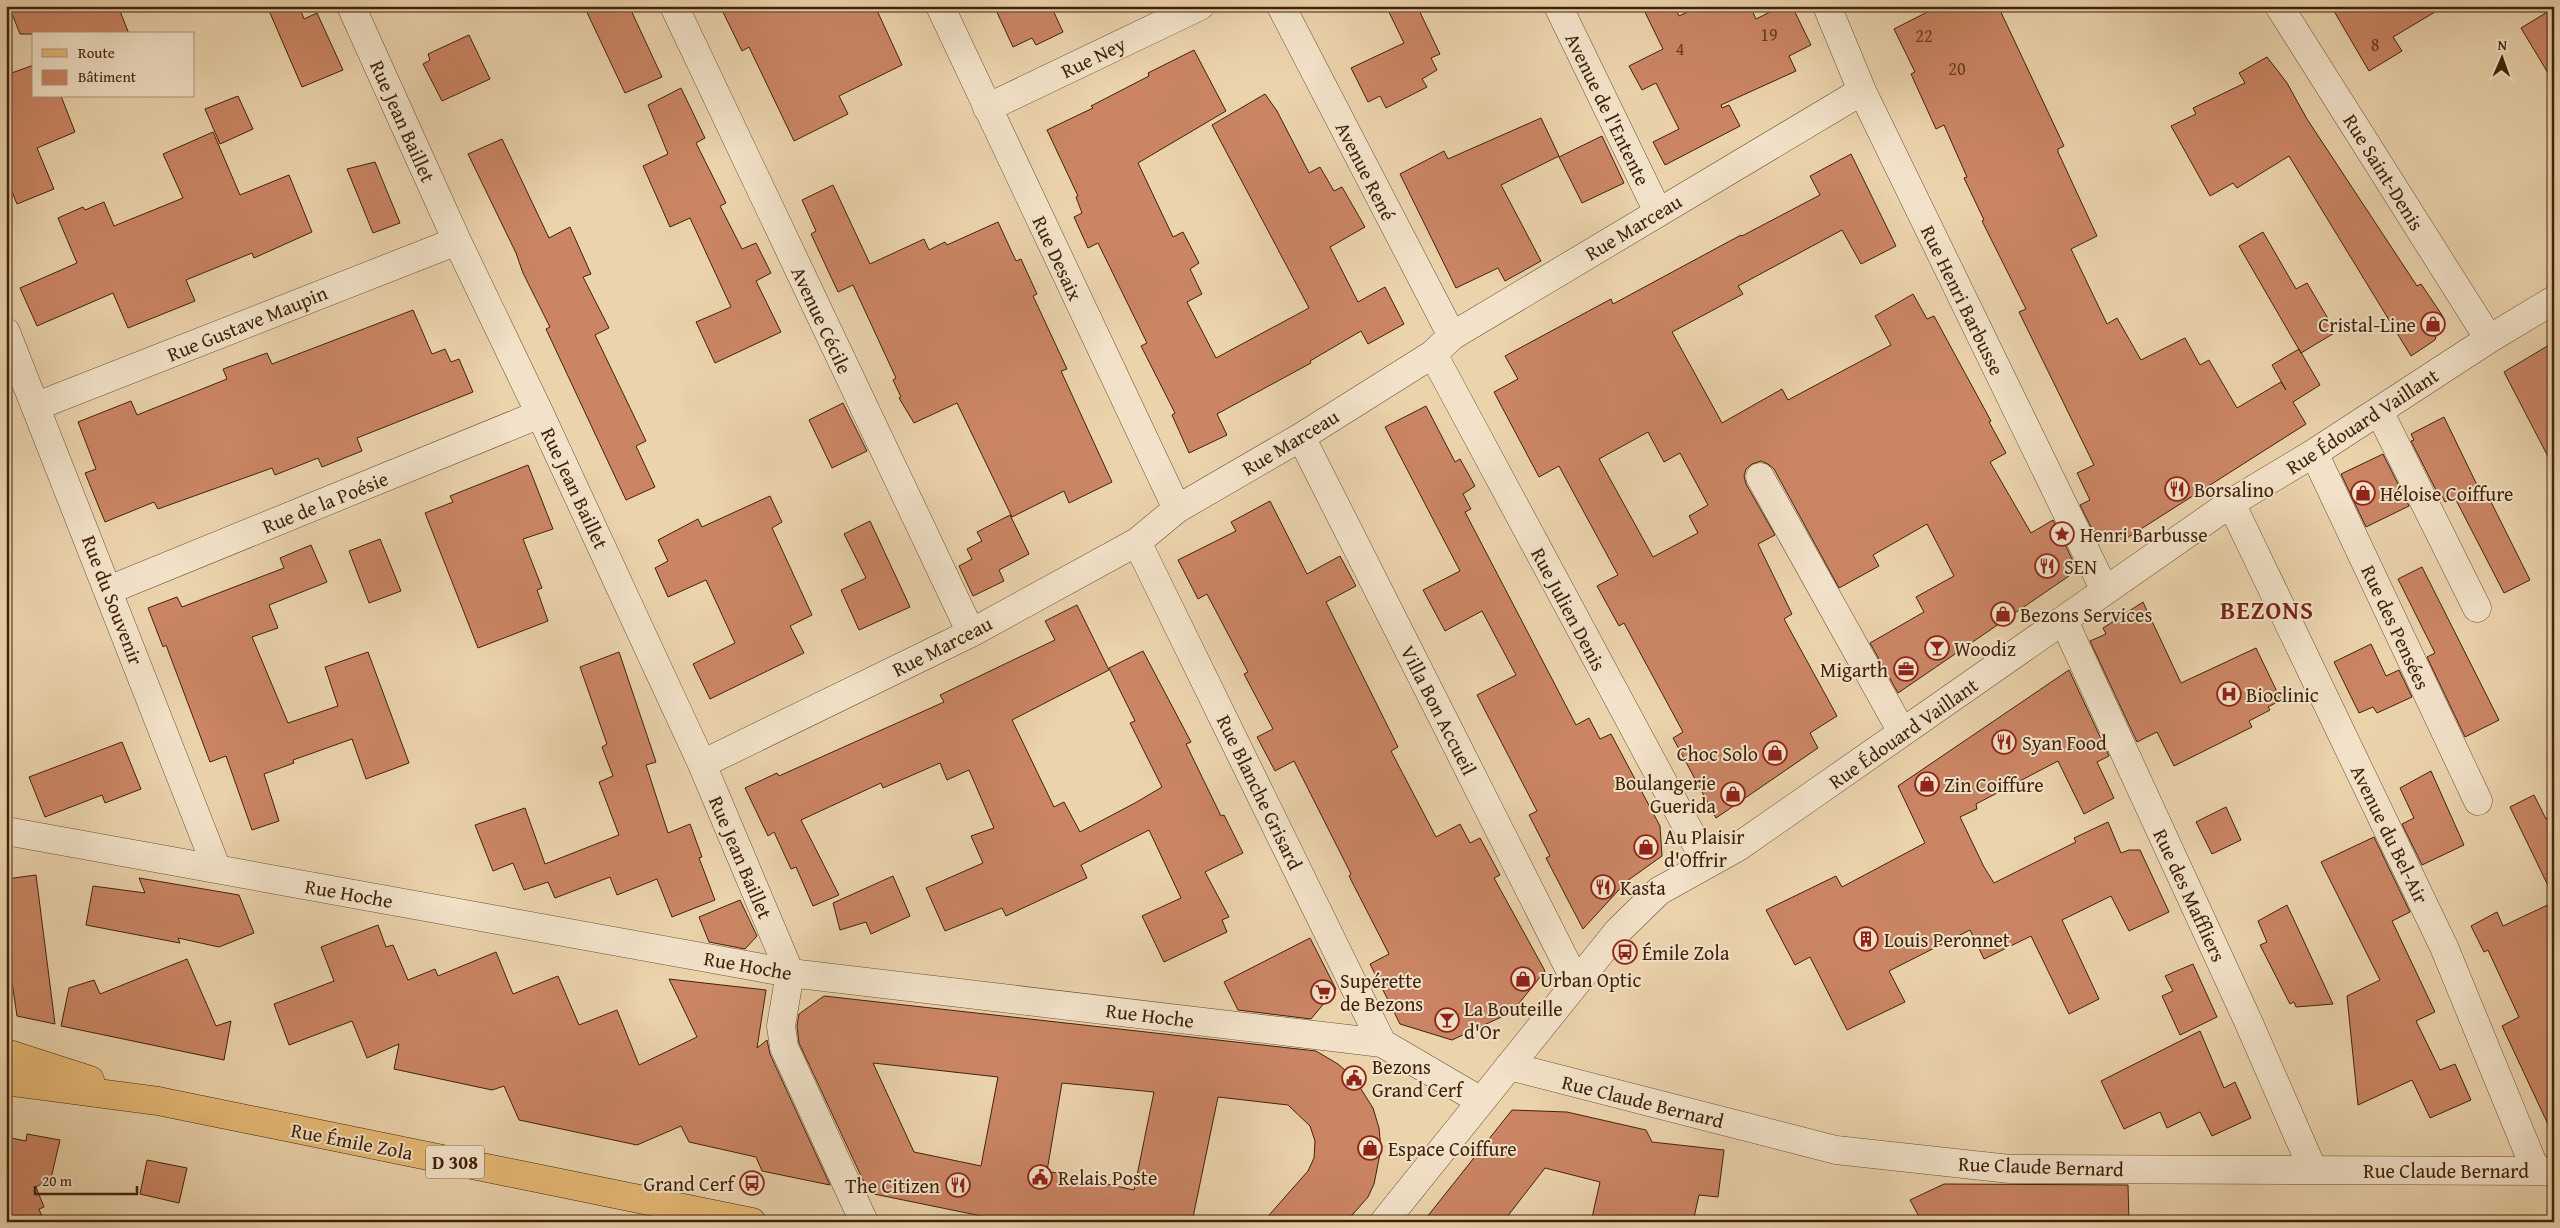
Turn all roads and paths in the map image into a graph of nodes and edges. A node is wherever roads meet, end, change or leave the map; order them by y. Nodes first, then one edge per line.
1 (351, 6) edge
2 (674, 6) edge
3 (940, 6) edge
4 (1200, 6) edge
5 (1281, 6) edge
6 (1558, 6) edge
7 (2279, 6) edge
8 (1830, 7) edge
9 (1862, 91) junction
10 (987, 108) junction
11 (1658, 212) junction
12 (457, 241) junction
13 (2554, 300) edge
14 (6, 332) edge
15 (2488, 339) junction
16 (1443, 345) junction
17 (37, 406) junction
18 (2378, 412) junction
19 (540, 414) junction
20 (1301, 437) junction
21 (2314, 453) junction
22 (1760, 477) dead end
23 (2230, 503) junction
24 (1177, 509) junction
25 (1137, 542) junction
26 (110, 590) junction
27 (2104, 591) junction
28 (2477, 608) dead end
29 (2064, 621) junction
30 (971, 633) junction
31 (1902, 732) junction
32 (702, 764) junction
33 (2478, 801) dead end
34 (6, 831) edge
35 (1706, 864) junction
36 (217, 869) junction
37 (790, 974) junction
38 (1576, 982) junction
39 (1382, 1043) junction
40 (6, 1053) edge
41 (1509, 1066) junction
42 (6, 1081) edge
43 (158, 1101) junction
44 (1481, 1101) junction
45 (2313, 1170) junction
46 (2545, 1171) edge
47 (752, 1222) edge
48 (864, 1222) edge
49 (1384, 1222) edge

1 - 12 street, Rue Jean Baillet
2 - 30 street, Avenue Cécile
3 - 10 street, Rue Desaix
4 - 10 street, Rue Ney
5 - 16 street, Avenue René
6 - 11 street, Avenue de l'Entente
7 - 15 street, Rue Saint-Denis
8 - 9 street, Rue Henri Barbusse
9 - 11 street, Rue Marceau
9 - 27 street, Rue Henri Barbusse
10 - 24 street, Rue Desaix
11 - 16 street, Rue Marceau
12 - 17 street, Rue Gustave Maupin
12 - 19 street, Rue Jean Baillet
13 - 15 street, Rue Édouard Vaillant
14 - 17 street, Rue du Souvenir
15 - 18 street, Rue Édouard Vaillant
16 - 20 street, Rue Marceau
16 - 35 street, Rue Julien Denis
17 - 26 street, Rue du Souvenir
18 - 21 street, Rue Édouard Vaillant
18 - 28 street
19 - 26 street, Rue de la Poésie
19 - 32 street, Rue Jean Baillet
20 - 24 street, Rue Marceau
20 - 38 street, Villa Bon Accueil
21 - 23 street, Rue Édouard Vaillant
21 - 33 street, Rue des Pensées
22 - 31 street
23 - 27 street, Rue Édouard Vaillant
23 - 46 street, Avenue du Bel-Air
24 - 25 street, Rue Marceau
25 - 30 street, Rue Marceau
25 - 39 street, Rue Blanche Grisard
26 - 36 street, Rue du Souvenir
27 - 29 street, Rue Édouard Vaillant
29 - 31 street, Rue Édouard Vaillant
29 - 45 street, Rue des Maffliers
30 - 32 street, Rue Marceau
31 - 35 street, Rue Édouard Vaillant
32 - 37 street, Rue Jean Baillet
34 - 36 street, Rue Hoche
35 - 38 street, Rue Édouard Vaillant
36 - 37 street, Rue Hoche
37 - 39 street, Rue Hoche
37 - 48 street
38 - 41 street, Rue Édouard Vaillant
39 - 44 street, Rue Hoche
40 - 43 main road, D 308
41 - 44 street, Rue Édouard Vaillant
41 - 45 street, Rue Claude Bernard
42 - 43 main road, D 308
43 - 47 main road, Rue Émile Zola / D 308
44 - 49 street, Rue Édouard Vaillant
45 - 46 street, Rue Claude Bernard

